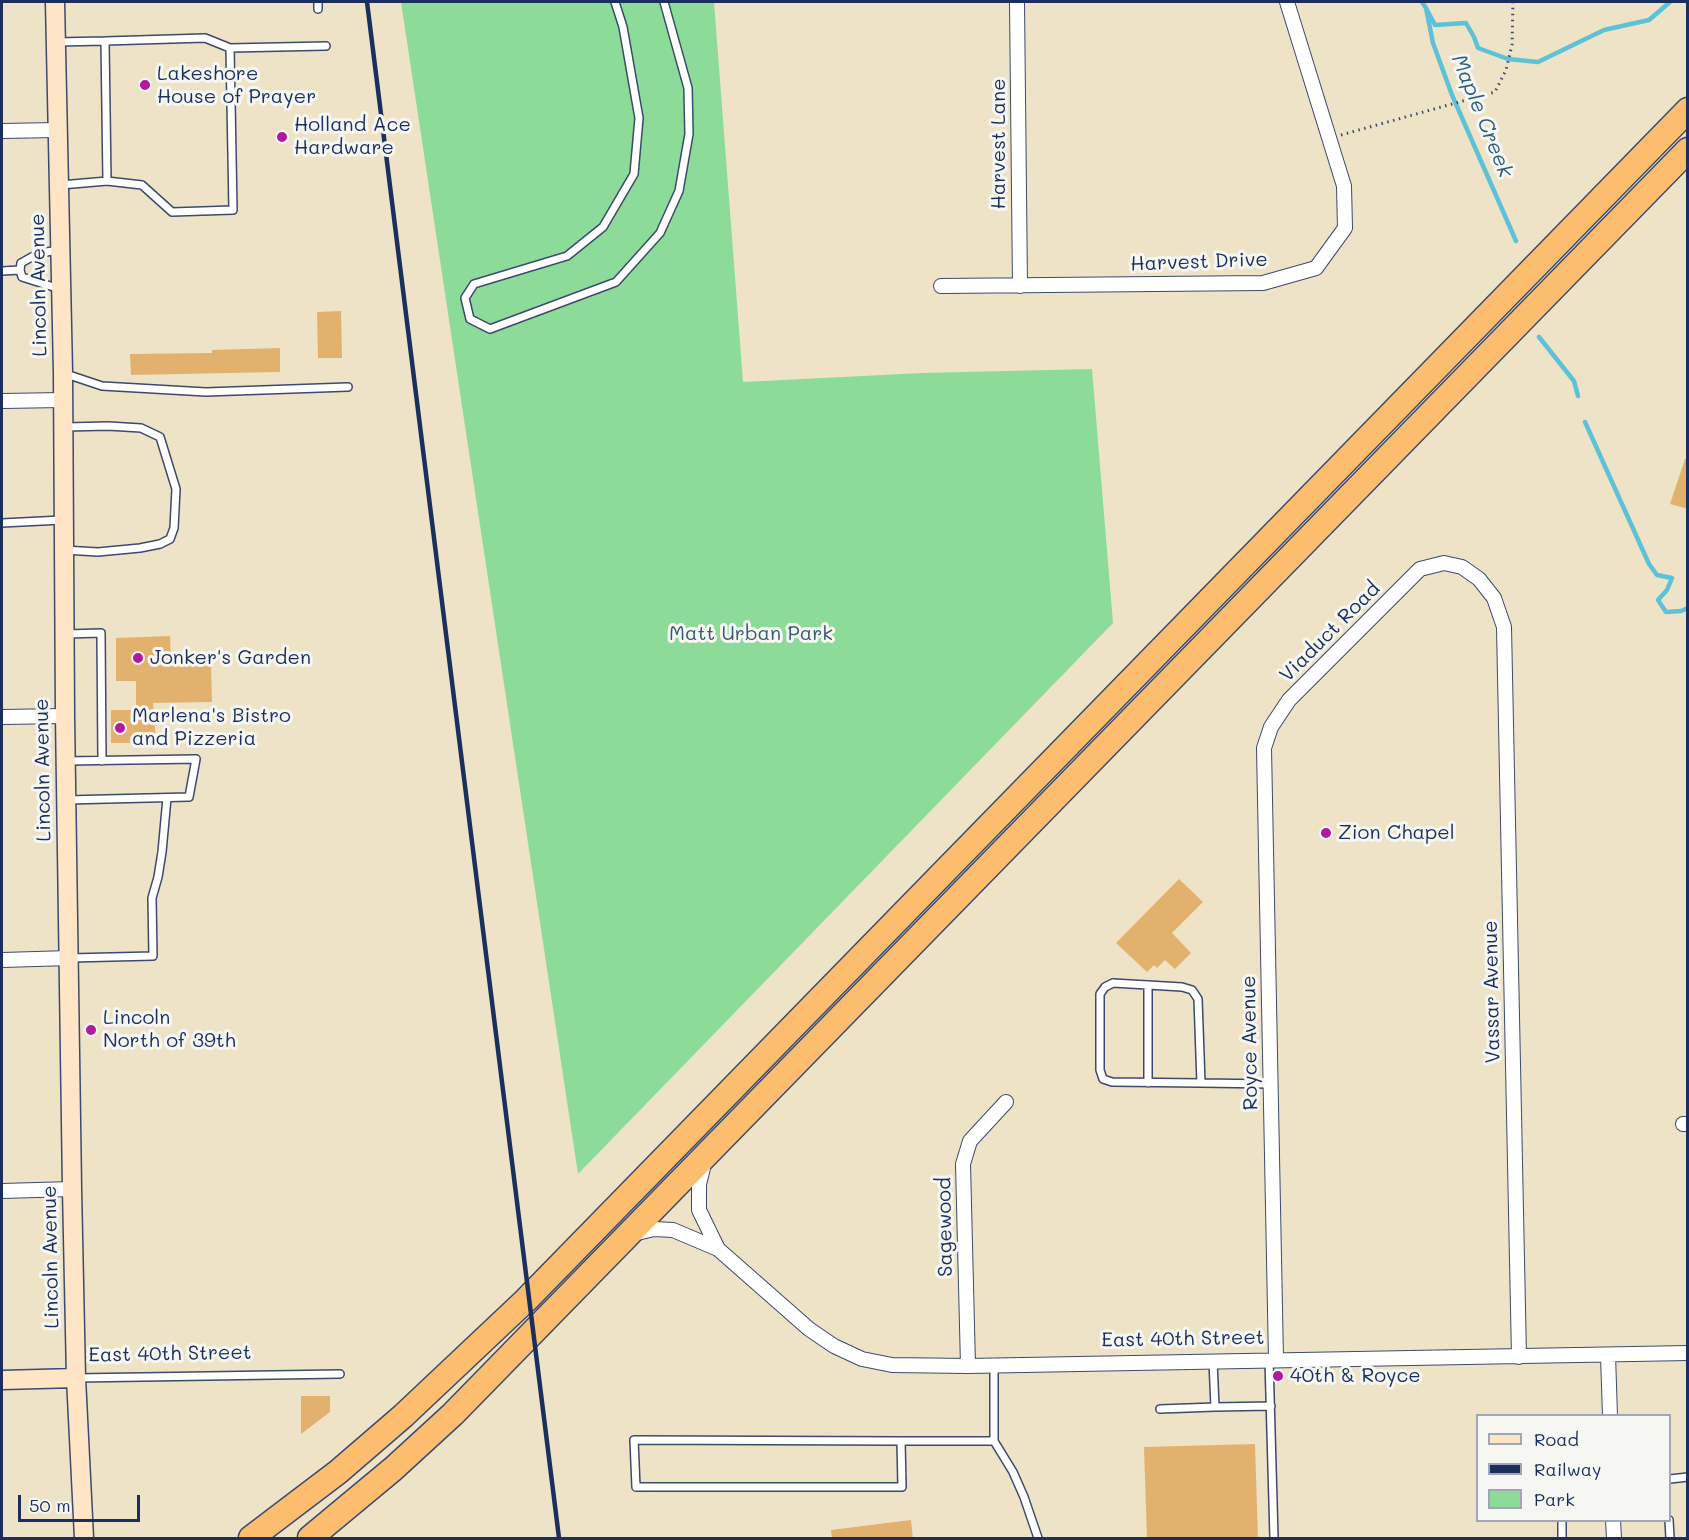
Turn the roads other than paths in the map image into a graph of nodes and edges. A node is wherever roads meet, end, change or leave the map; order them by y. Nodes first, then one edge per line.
1 (55, 2) edge
2 (615, 2) edge
3 (664, 2) edge
4 (1017, 2) edge
5 (1287, 2) edge
6 (105, 40) junction
7 (56, 42) junction
8 (326, 46) dead end
9 (230, 48) junction
10 (1688, 110) edge
11 (57, 130) junction
12 (2, 131) edge
13 (1688, 150) edge
14 (107, 181) junction
15 (59, 185) junction
16 (60, 250) junction
17 (20, 270) junction
18 (2, 271) edge
19 (940, 286) dead end
20 (1020, 286) junction
21 (61, 290) junction
22 (63, 373) junction
23 (348, 387) dead end
24 (63, 400) junction
25 (2, 401) edge
26 (63, 427) junction
27 (64, 520) junction
28 (2, 523) edge
29 (64, 550) junction
30 (1420, 569) joint
31 (64, 634) junction
32 (64, 716) junction
33 (2, 717) edge
34 (1271, 727) joint
35 (66, 761) junction
36 (102, 761) junction
37 (167, 798) junction
38 (66, 800) junction
39 (70, 958) junction
40 (2, 960) edge
41 (1148, 985) junction
42 (1148, 1083) junction
43 (1201, 1083) junction
44 (1271, 1084) junction
45 (1006, 1102) dead end
46 (707, 1154) junction
47 (72, 1189) junction
48 (2, 1191) edge
49 (628, 1235) junction
50 (718, 1249) junction
51 (1688, 1353) edge
52 (1608, 1355) junction
53 (1519, 1357) junction
54 (1272, 1360) junction
55 (1213, 1361) junction
56 (994, 1365) junction
57 (968, 1366) junction
58 (340, 1374) dead end
59 (76, 1378) junction
60 (2, 1380) edge
61 (1271, 1406) junction
62 (1215, 1407) junction
63 (1160, 1409) dead end
64 (1610, 1414) edge
65 (901, 1441) junction
66 (994, 1441) junction
67 (1688, 1477) edge
68 (1671, 1479) edge
69 (1562, 1522) edge
70 (1613, 1522) edge
71 (1669, 1522) edge
72 (84, 1539) edge
73 (251, 1539) edge
74 (310, 1539) edge
75 (1038, 1539) edge
76 (1274, 1539) edge
77 (1562, 1539) edge
78 (1614, 1539) edge
79 (1670, 1539) edge

1 - 7 main road, Lincoln Avenue
2 - 3 lane
4 - 20 street, Harvest Lane
5 - 20 street, Harvest Drive
6 - 7 lane
6 - 9 lane
6 - 14 lane
7 - 11 main road, Lincoln Avenue
8 - 9 lane
9 - 14 lane
10 - 73 highway
11 - 12 street
11 - 15 main road, Lincoln Avenue
13 - 46 highway
14 - 15 lane
15 - 16 main road, Lincoln Avenue
16 - 17 lane
16 - 21 main road, Lincoln Avenue
17 - 18 lane
17 - 21 lane
19 - 20 street, Harvest Drive
21 - 22 main road, Lincoln Avenue
22 - 23 lane
22 - 24 main road, Lincoln Avenue
24 - 25 street
24 - 26 main road, Lincoln Avenue
26 - 27 main road, Lincoln Avenue
26 - 29 lane
27 - 28 lane
27 - 29 main road, Lincoln Avenue
29 - 31 main road, Lincoln Avenue
30 - 34 street, Viaduct Road
30 - 53 street, Vassar Avenue
31 - 32 main road, Lincoln Avenue
31 - 36 lane
32 - 33 street
32 - 35 main road, Lincoln Avenue
34 - 44 street, Royce Avenue
35 - 36 lane
35 - 38 main road, Lincoln Avenue
36 - 37 lane
37 - 38 lane
37 - 39 lane
38 - 39 main road, Lincoln Avenue
39 - 40 street
39 - 47 main road, Lincoln Avenue
41 - 42 lane
41 - 42 lane
41 - 43 lane
42 - 43 lane
43 - 44 lane
44 - 54 street, Royce Avenue
45 - 57 street, Sagewood
46 - 49 highway
46 - 50 street
47 - 48 street
47 - 59 main road, Lincoln Avenue
49 - 50 street
49 - 74 highway
50 - 57 street, East 40th Street
51 - 52 street, East 40th Street
52 - 53 street, East 40th Street
52 - 64 street
53 - 54 street, East 40th Street
54 - 55 street, East 40th Street
54 - 61 lane
55 - 56 street, East 40th Street
55 - 62 lane
56 - 57 street, East 40th Street
56 - 66 lane
58 - 59 lane, East 40th Street
59 - 60 main road, East 40th Street
59 - 72 main road, Lincoln Avenue
61 - 62 lane
61 - 76 lane
62 - 63 lane
65 - 65 lane
65 - 66 lane
66 - 75 lane
67 - 68 lane
69 - 77 lane
70 - 78 street
71 - 79 lane

